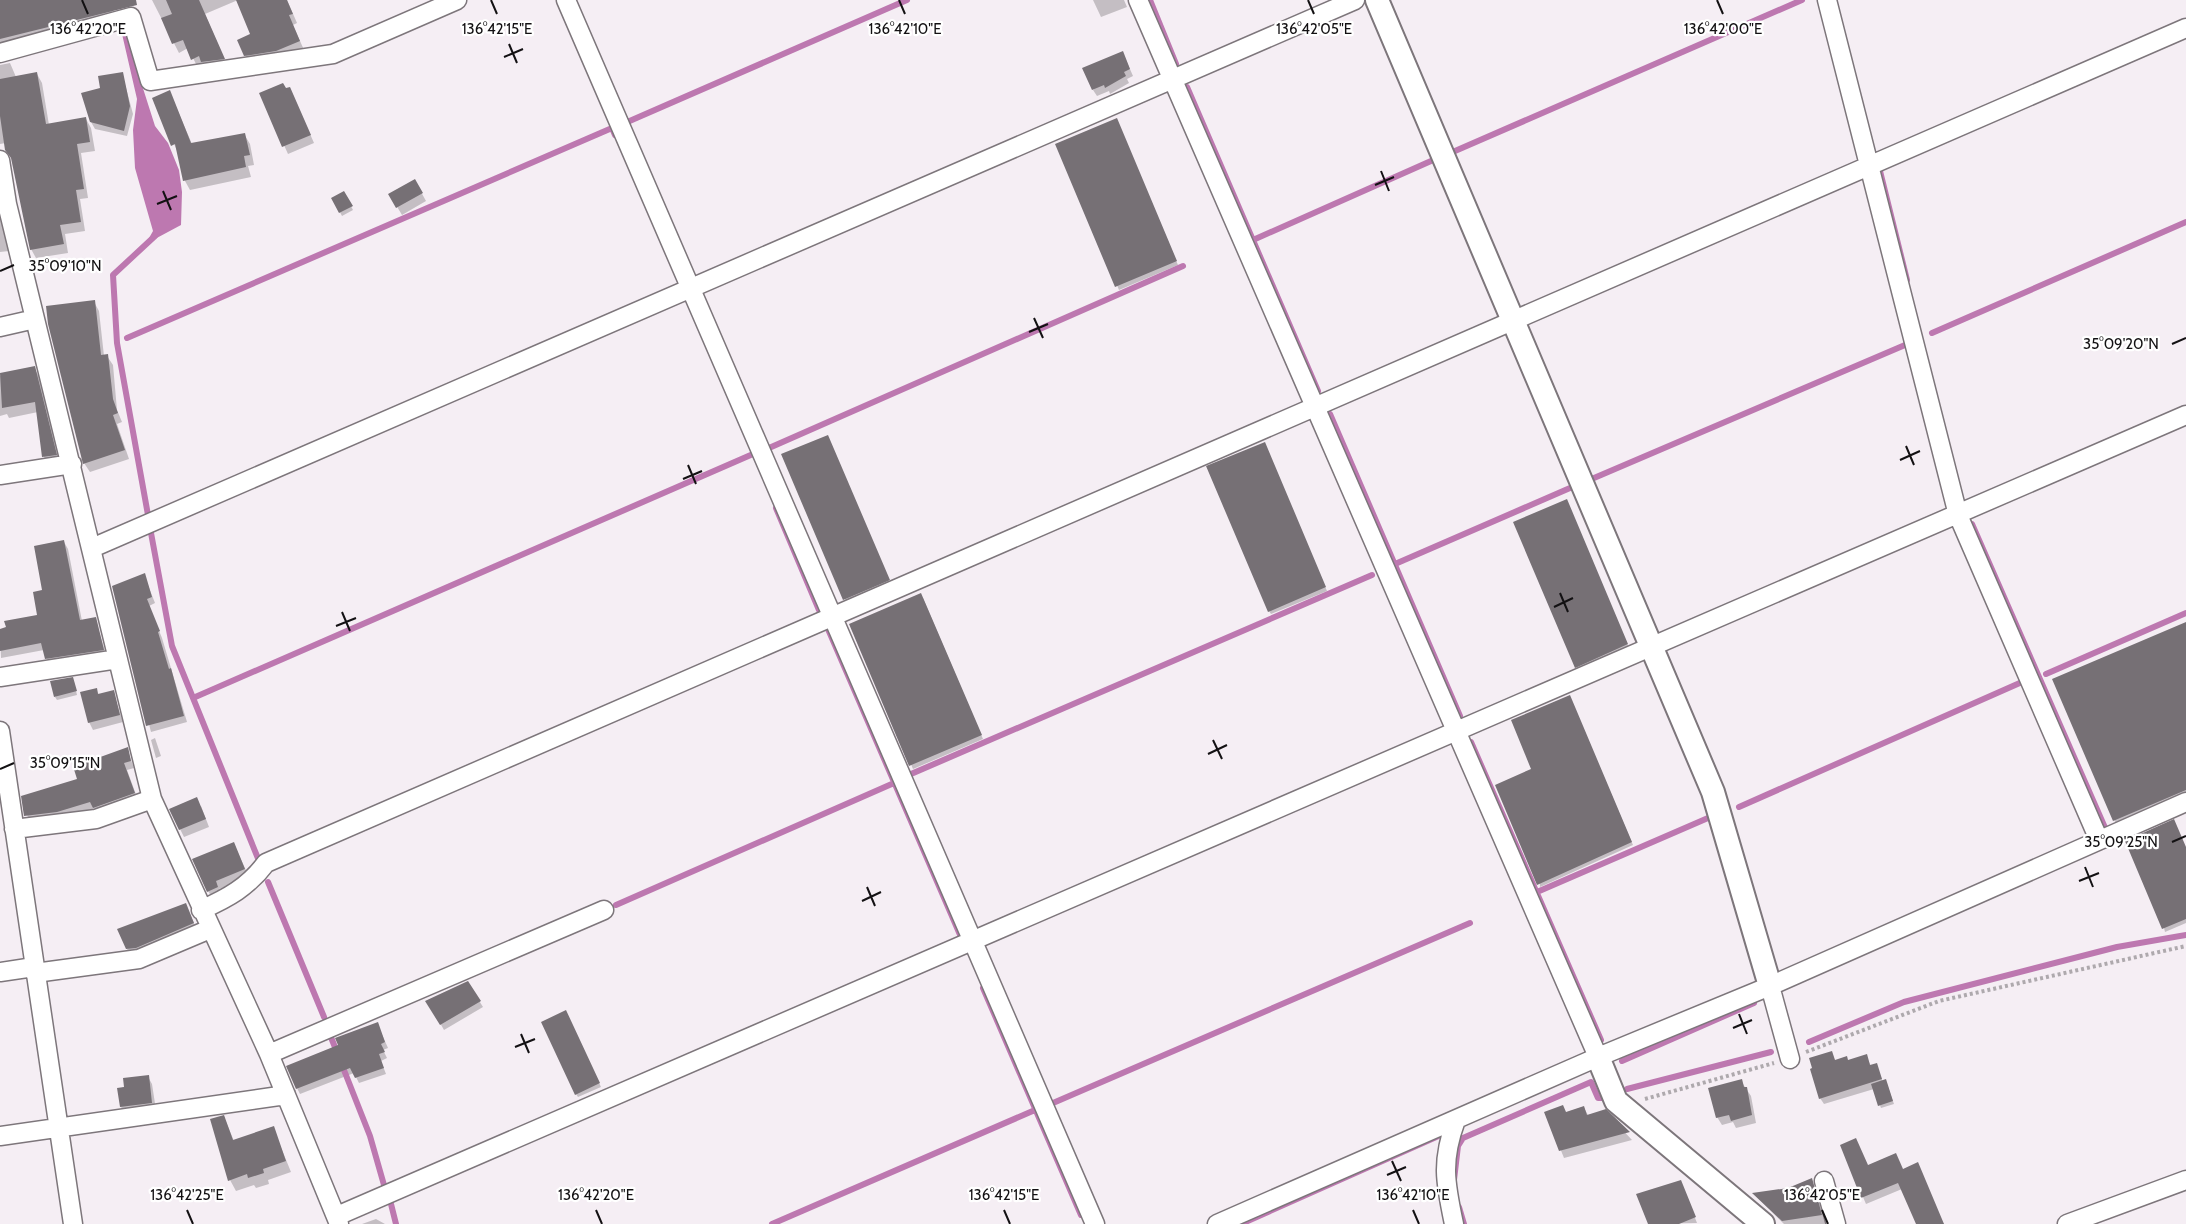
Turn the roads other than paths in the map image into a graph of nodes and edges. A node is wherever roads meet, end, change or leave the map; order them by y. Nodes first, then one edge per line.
1 (457, 0) edge
2 (566, 0) edge
3 (1138, 0) edge
4 (1355, 0) edge
5 (1377, 0) edge
6 (1827, 0) edge
7 (2186, 28) edge
8 (0, 53) edge
9 (1173, 78) junction
10 (0, 160) edge
11 (1869, 166) junction
12 (690, 288) junction
13 (35, 319) junction
14 (1512, 321) junction
15 (0, 327) edge
16 (1315, 405) junction
17 (2186, 416) edge
18 (72, 464) junction
19 (0, 476) edge
20 (1958, 515) junction
21 (92, 548) junction
22 (831, 617) junction
23 (1652, 648) junction
24 (118, 658) junction
25 (0, 677) edge
26 (0, 731) edge
27 (1457, 732) junction
28 (152, 799) junction
29 (2186, 802) edge
30 (5, 807) edge
31 (15, 829) junction
32 (2099, 840) junction
33 (201, 910) junction
34 (604, 910) dead end
35 (210, 929) junction
36 (974, 942) junction
37 (34, 970) junction
38 (0, 972) edge
39 (1770, 986) junction
40 (269, 1054) junction
41 (1598, 1057) junction
42 (1790, 1059) road end
43 (286, 1095) junction
44 (1456, 1120) junction
45 (58, 1128) junction
46 (0, 1136) edge
47 (2186, 1180) edge
48 (1824, 1181) dead end
49 (338, 1220) edge
50 (73, 1224) edge
51 (1095, 1224) edge
52 (1217, 1224) edge
53 (1454, 1224) edge
54 (1763, 1224) edge
55 (1836, 1224) edge
56 (2067, 1224) edge

1 - 8 street
2 - 12 street
3 - 9 street
4 - 9 street
5 - 14 street
6 - 11 street
7 - 11 street
9 - 12 street
9 - 16 street
10 - 13 street
11 - 14 street
11 - 20 street
12 - 21 street
12 - 22 street
13 - 15 street
13 - 18 street
14 - 16 street
14 - 23 street
16 - 22 street
16 - 27 street
17 - 20 street
18 - 19 street
18 - 21 street
20 - 23 street
20 - 32 street
21 - 24 street
22 - 33 street
22 - 36 street
23 - 27 street
23 - 39 street
24 - 25 street
24 - 28 street
26 - 30 street
27 - 36 street
27 - 41 street
28 - 31 street
28 - 33 street
29 - 32 street
30 - 31 street
31 - 37 street
32 - 39 street
33 - 35 street
34 - 40 street
35 - 37 street
35 - 40 street
36 - 49 street
36 - 51 street
37 - 38 street
37 - 45 street
39 - 41 street
39 - 42 street
40 - 43 street
41 - 44 street
41 - 54 street
43 - 45 street
43 - 49 street
44 - 52 street
44 - 53 street
45 - 46 street
45 - 50 street
47 - 56 street
48 - 55 street

